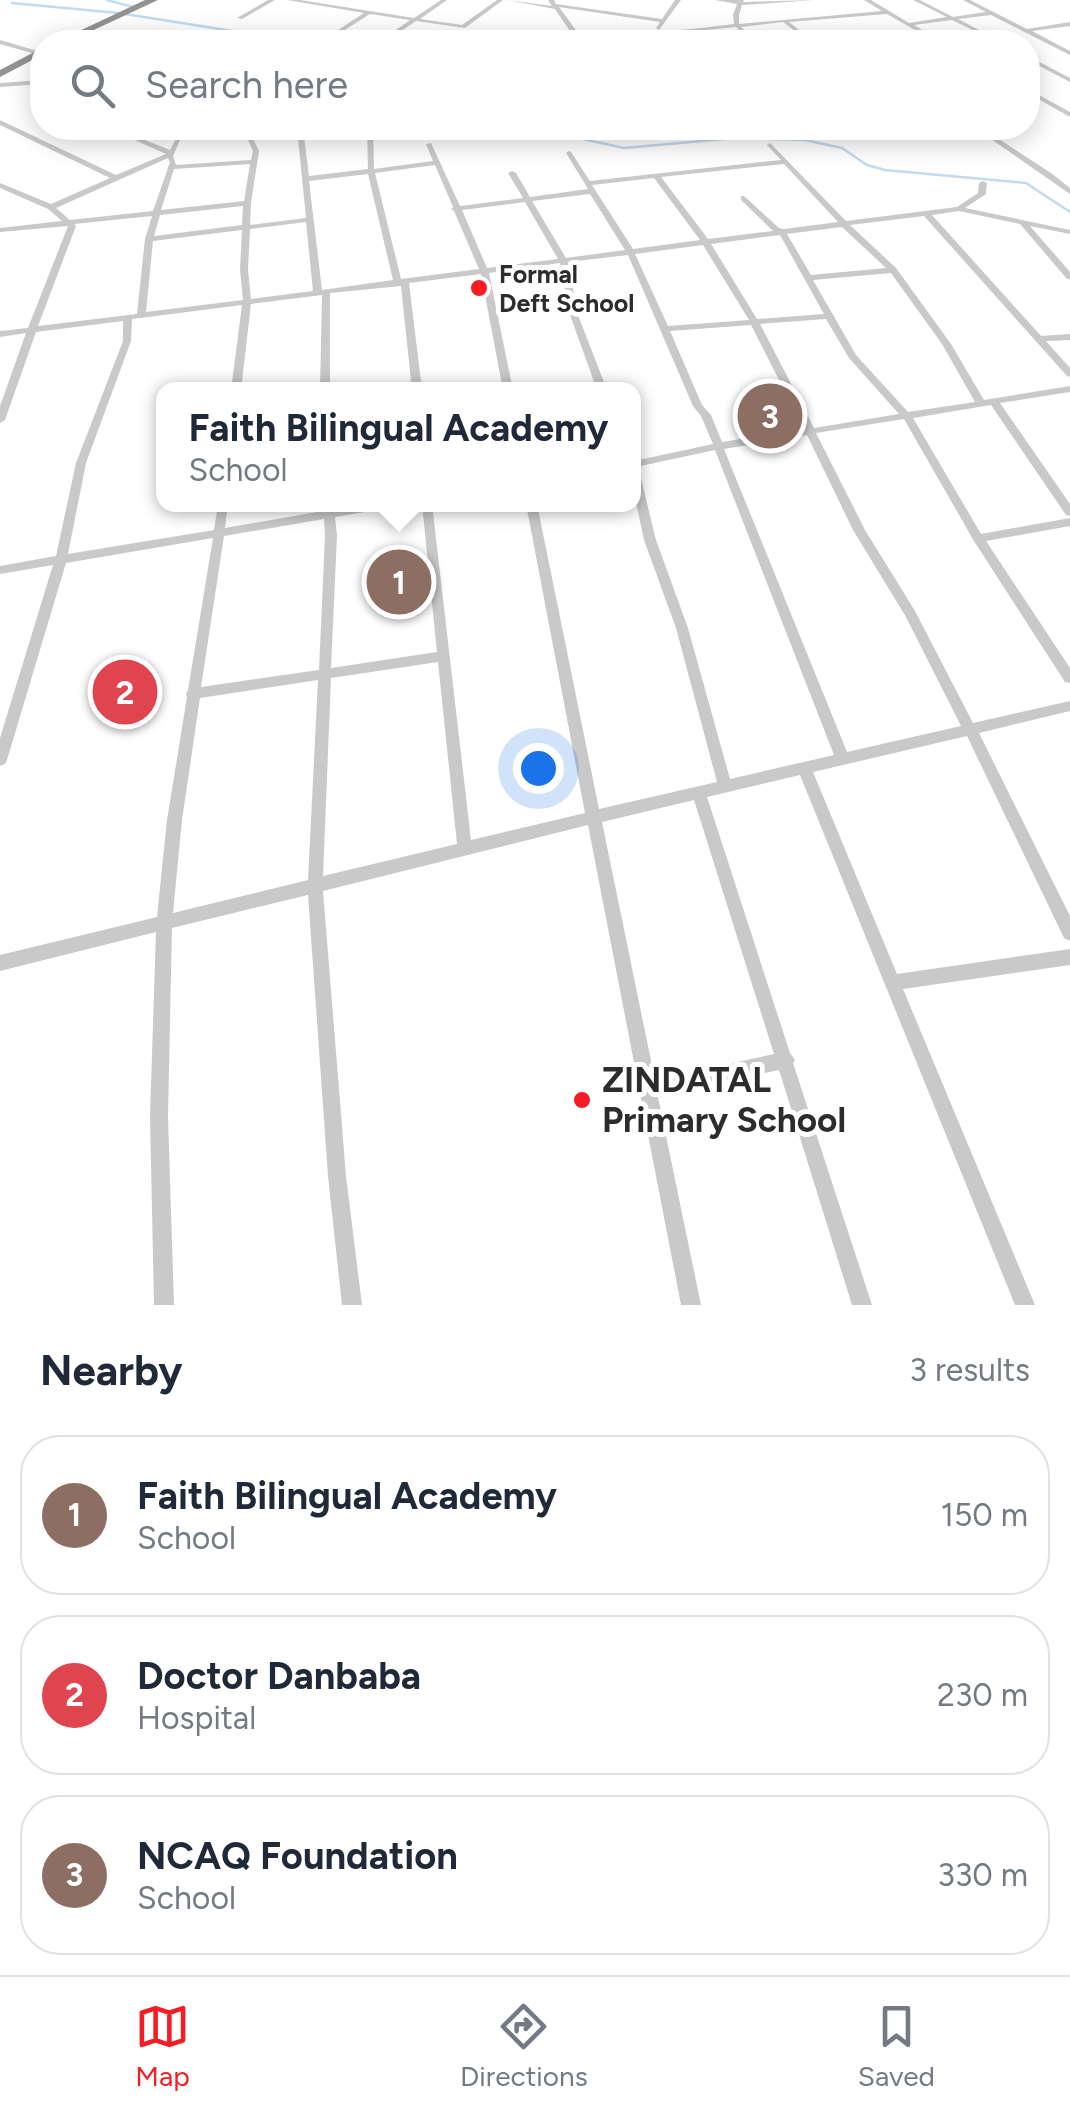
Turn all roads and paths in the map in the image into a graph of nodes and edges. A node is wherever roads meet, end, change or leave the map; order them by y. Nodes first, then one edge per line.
1 (153, 0) edge
2 (272, 0) edge
3 (290, 0) edge
4 (332, 0) edge
5 (444, 0) edge
6 (500, 0) edge
7 (509, 0) edge
8 (678, 0) edge
9 (718, 0) edge
10 (812, 0) edge
11 (867, 0) edge
12 (916, 0) edge
13 (966, 0) edge
14 (741, 2) edge
15 (554, 4) edge
16 (324, 5) junction
17 (369, 12) junction
18 (890, 12) junction
19 (992, 14) junction
20 (240, 18) dead end
21 (950, 19) junction
22 (414, 20) junction
23 (663, 21) junction
24 (786, 22) junction
25 (910, 24) junction
26 (1070, 24) edge
27 (736, 28) junction
28 (88, 30) edge
29 (342, 30) edge
30 (399, 30) edge
31 (572, 30) edge
32 (655, 30) edge
33 (718, 30) edge
34 (739, 30) edge
35 (796, 30) edge
36 (920, 30) edge
37 (974, 30) edge
38 (1024, 30) edge
39 (1032, 30) edge
40 (1040, 38) edge
41 (0, 42) edge
42 (30, 49) edge
43 (1070, 53) edge
44 (30, 58) edge
45 (1040, 64) edge
46 (0, 74) edge
47 (1070, 80) edge
48 (30, 83) edge
49 (0, 85) edge
50 (1040, 98) edge
51 (1070, 112) edge
52 (0, 122) edge
53 (30, 136) edge
54 (37, 140) edge
55 (139, 140) edge
56 (178, 140) edge
57 (251, 140) edge
58 (301, 140) edge
59 (368, 140) edge
60 (994, 140) edge
61 (429, 144) dead end
62 (770, 145) dead end
63 (570, 153) dead end
64 (171, 154) junction
65 (254, 162) junction
66 (786, 162) junction
67 (438, 163) junction
68 (170, 167) junction
69 (372, 171) junction
70 (512, 173) dead end
71 (656, 175) junction
72 (118, 179) junction
73 (306, 179) junction
74 (983, 183) dead end
75 (0, 185) edge
76 (590, 186) junction
77 (1070, 192) edge
78 (22, 196) junction
79 (744, 198) dead end
80 (528, 199) junction
81 (1, 201) edge
82 (247, 202) junction
83 (51, 207) junction
84 (958, 208) junction
85 (456, 209) junction
86 (157, 210) junction
87 (926, 212) junction
88 (307, 220) junction
89 (842, 222) junction
90 (71, 223) junction
91 (1023, 223) junction
92 (246, 229) junction
93 (0, 230) edge
94 (779, 230) junction
95 (1070, 232) edge
96 (149, 239) junction
97 (704, 242) junction
98 (630, 253) junction
99 (562, 260) junction
100 (893, 270) junction
101 (485, 273) junction
102 (1070, 277) edge
103 (808, 278) junction
104 (401, 283) junction
105 (322, 293) junction
106 (246, 302) junction
107 (142, 314) junction
108 (826, 316) junction
109 (128, 317) junction
110 (752, 322) junction
111 (28, 330) junction
112 (667, 330) junction
113 (0, 334) edge
114 (1070, 337) edge
115 (1040, 339) junction
116 (1070, 374) edge
117 (237, 382) edge
118 (325, 382) edge
119 (416, 382) edge
120 (506, 382) edge
121 (599, 382) edge
122 (1070, 389) edge
123 (987, 402) junction
124 (908, 418) junction
125 (0, 420) edge
126 (812, 432) junction
127 (720, 446) junction
128 (641, 465) edge
129 (641, 499) edge
130 (222, 512) edge
131 (319, 512) edge
132 (328, 512) edge
133 (428, 512) edge
134 (533, 512) edge
135 (1070, 512) edge
136 (1070, 522) edge
137 (220, 533) junction
138 (978, 538) junction
139 (61, 559) junction
140 (0, 570) edge
141 (444, 656) junction
142 (326, 674) junction
143 (1070, 678) edge
144 (192, 694) junction
145 (1070, 706) edge
146 (971, 728) junction
147 (0, 760) edge
148 (844, 760) junction
149 (804, 768) junction
150 (725, 786) junction
151 (699, 793) junction
152 (594, 817) junction
153 (465, 850) junction
154 (315, 888) junction
155 (164, 923) junction
156 (1070, 933) edge
157 (1070, 957) edge
158 (0, 963) edge
159 (894, 982) junction
160 (786, 1060) junction
161 (650, 1090) junction
162 (164, 1305) edge
163 (352, 1305) edge
164 (691, 1305) edge
165 (862, 1305) edge
166 (1025, 1305) edge

1 - 28 highway
2 - 20 street
3 - 16 street
4 - 16 street
5 - 22 street
6 - 22 street
7 - 15 street
8 - 23 street
9 - 14 street
10 - 14 street
11 - 18 street
12 - 21 street
13 - 19 street
14 - 27 street
15 - 23 street
15 - 31 street
16 - 17 street
17 - 22 street
17 - 29 street
18 - 24 street
18 - 25 street
19 - 21 street
19 - 38 street
21 - 25 street
21 - 37 street
22 - 30 street
23 - 32 street
24 - 27 street
24 - 35 street
25 - 36 street
26 - 39 street
27 - 33 street
27 - 34 street
40 - 43 street
41 - 42 street
44 - 46 highway
45 - 47 street
48 - 49 street
50 - 51 street
52 - 53 street
54 - 72 street
55 - 64 street
56 - 64 street
57 - 65 street
58 - 73 street
59 - 69 street
60 - 77 street
61 - 67 street
62 - 66 street
63 - 76 street
64 - 68 street
64 - 72 street
65 - 68 street
65 - 82 street
66 - 71 street
66 - 89 street
67 - 69 street
67 - 85 street
68 - 86 street
69 - 73 street
69 - 104 street
70 - 80 street
71 - 76 street
71 - 97 street
72 - 83 street
73 - 88 street
74 - 84 street
75 - 78 street
76 - 80 street
76 - 98 street
78 - 81 street
78 - 83 street
79 - 94 street
80 - 85 street
80 - 99 street
82 - 86 street
82 - 92 street
83 - 90 street
84 - 87 street
84 - 91 street
85 - 101 street
86 - 90 street
86 - 96 street
87 - 89 street
87 - 115 street
88 - 92 street
88 - 105 street
89 - 94 street
89 - 100 street
90 - 93 street
90 - 111 street
91 - 95 street
91 - 102 street
92 - 96 street
92 - 106 street
94 - 97 street
94 - 103 street
96 - 107 street
97 - 98 street
97 - 110 street
98 - 99 street
98 - 112 street
99 - 101 street
99 - 121 street
100 - 103 street
100 - 123 street
101 - 104 street
101 - 120 street
103 - 108 street
104 - 105 street
104 - 119 street
105 - 106 street
105 - 118 street
106 - 107 street
106 - 117 street
107 - 109 street
108 - 110 street
108 - 124 street
109 - 111 street
109 - 139 street
110 - 112 street
110 - 126 street
111 - 113 street
111 - 125 street
112 - 127 street
114 - 115 street
115 - 116 street
122 - 123 street
123 - 124 street
123 - 135 street
124 - 126 street
124 - 138 street
126 - 127 street
126 - 146 street
127 - 128 street
127 - 148 street
129 - 150 street
130 - 137 street
131 - 137 street
132 - 142 street
133 - 141 street
134 - 152 street
136 - 138 street
137 - 139 street
137 - 144 street
138 - 143 street
139 - 140 street
139 - 147 street
141 - 142 street
141 - 153 street
142 - 144 street
142 - 154 street
144 - 155 street
145 - 146 street
146 - 148 street
146 - 156 street
148 - 149 street
149 - 150 street
149 - 159 street
150 - 151 street
151 - 152 street
151 - 160 street
152 - 153 street
152 - 161 street
153 - 154 street
154 - 155 street
154 - 163 street
155 - 158 street
155 - 162 street
157 - 159 street
159 - 166 street
160 - 161 street
160 - 165 street
161 - 164 street

